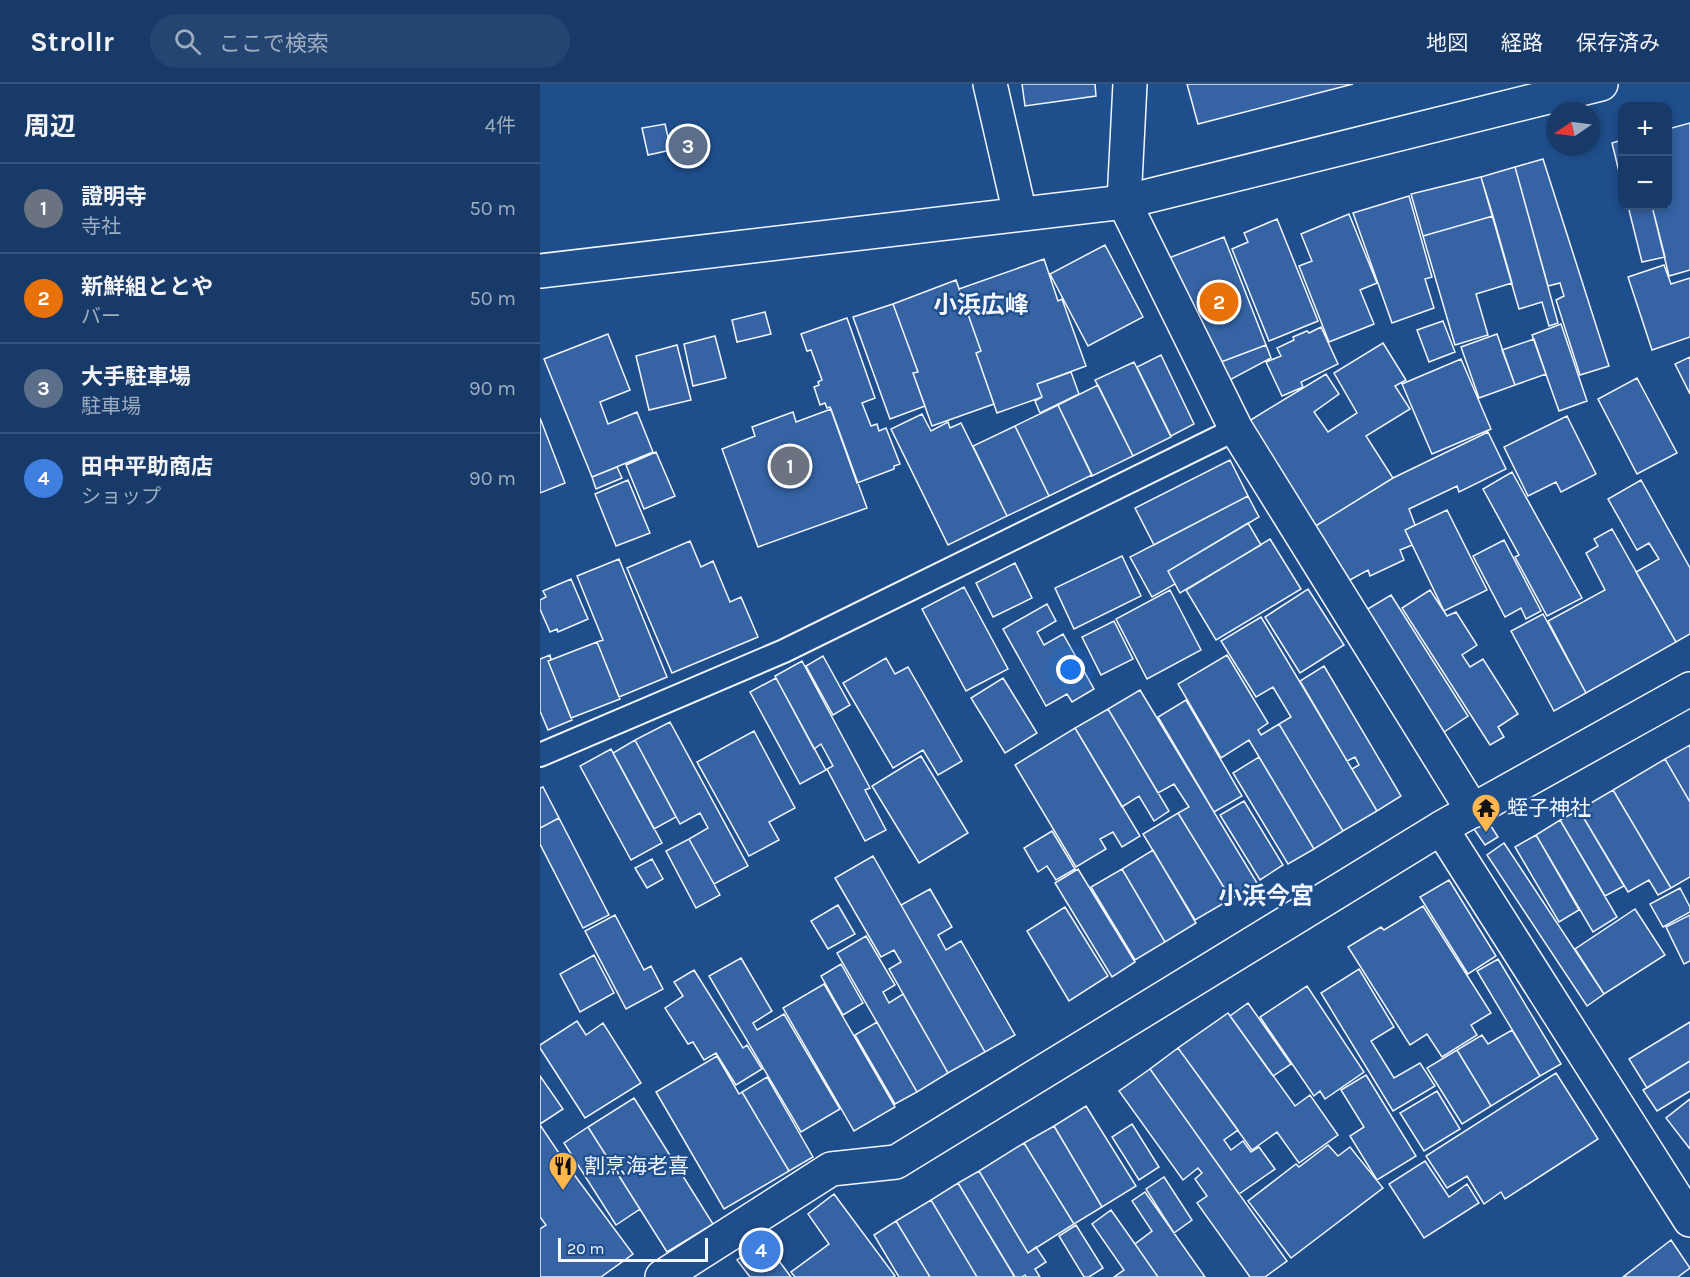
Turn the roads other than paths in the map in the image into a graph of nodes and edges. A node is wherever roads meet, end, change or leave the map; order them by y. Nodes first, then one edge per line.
1 (990, 84) edge
2 (1130, 84) edge
3 (1601, 84) edge
4 (1124, 202) junction
5 (1020, 214) junction
6 (540, 270) edge
7 (1236, 429) junction
8 (1690, 690) edge
9 (540, 755) edge
10 (1473, 811) junction
11 (1441, 828) junction
12 (1690, 1220) edge
13 (662, 1277) edge

1 - 5 street
2 - 4 street
3 - 4 street
4 - 5 street
4 - 7 street
5 - 6 street
7 - 9 lane
7 - 10 street
8 - 10 street
10 - 11 street
11 - 12 street
11 - 13 street

